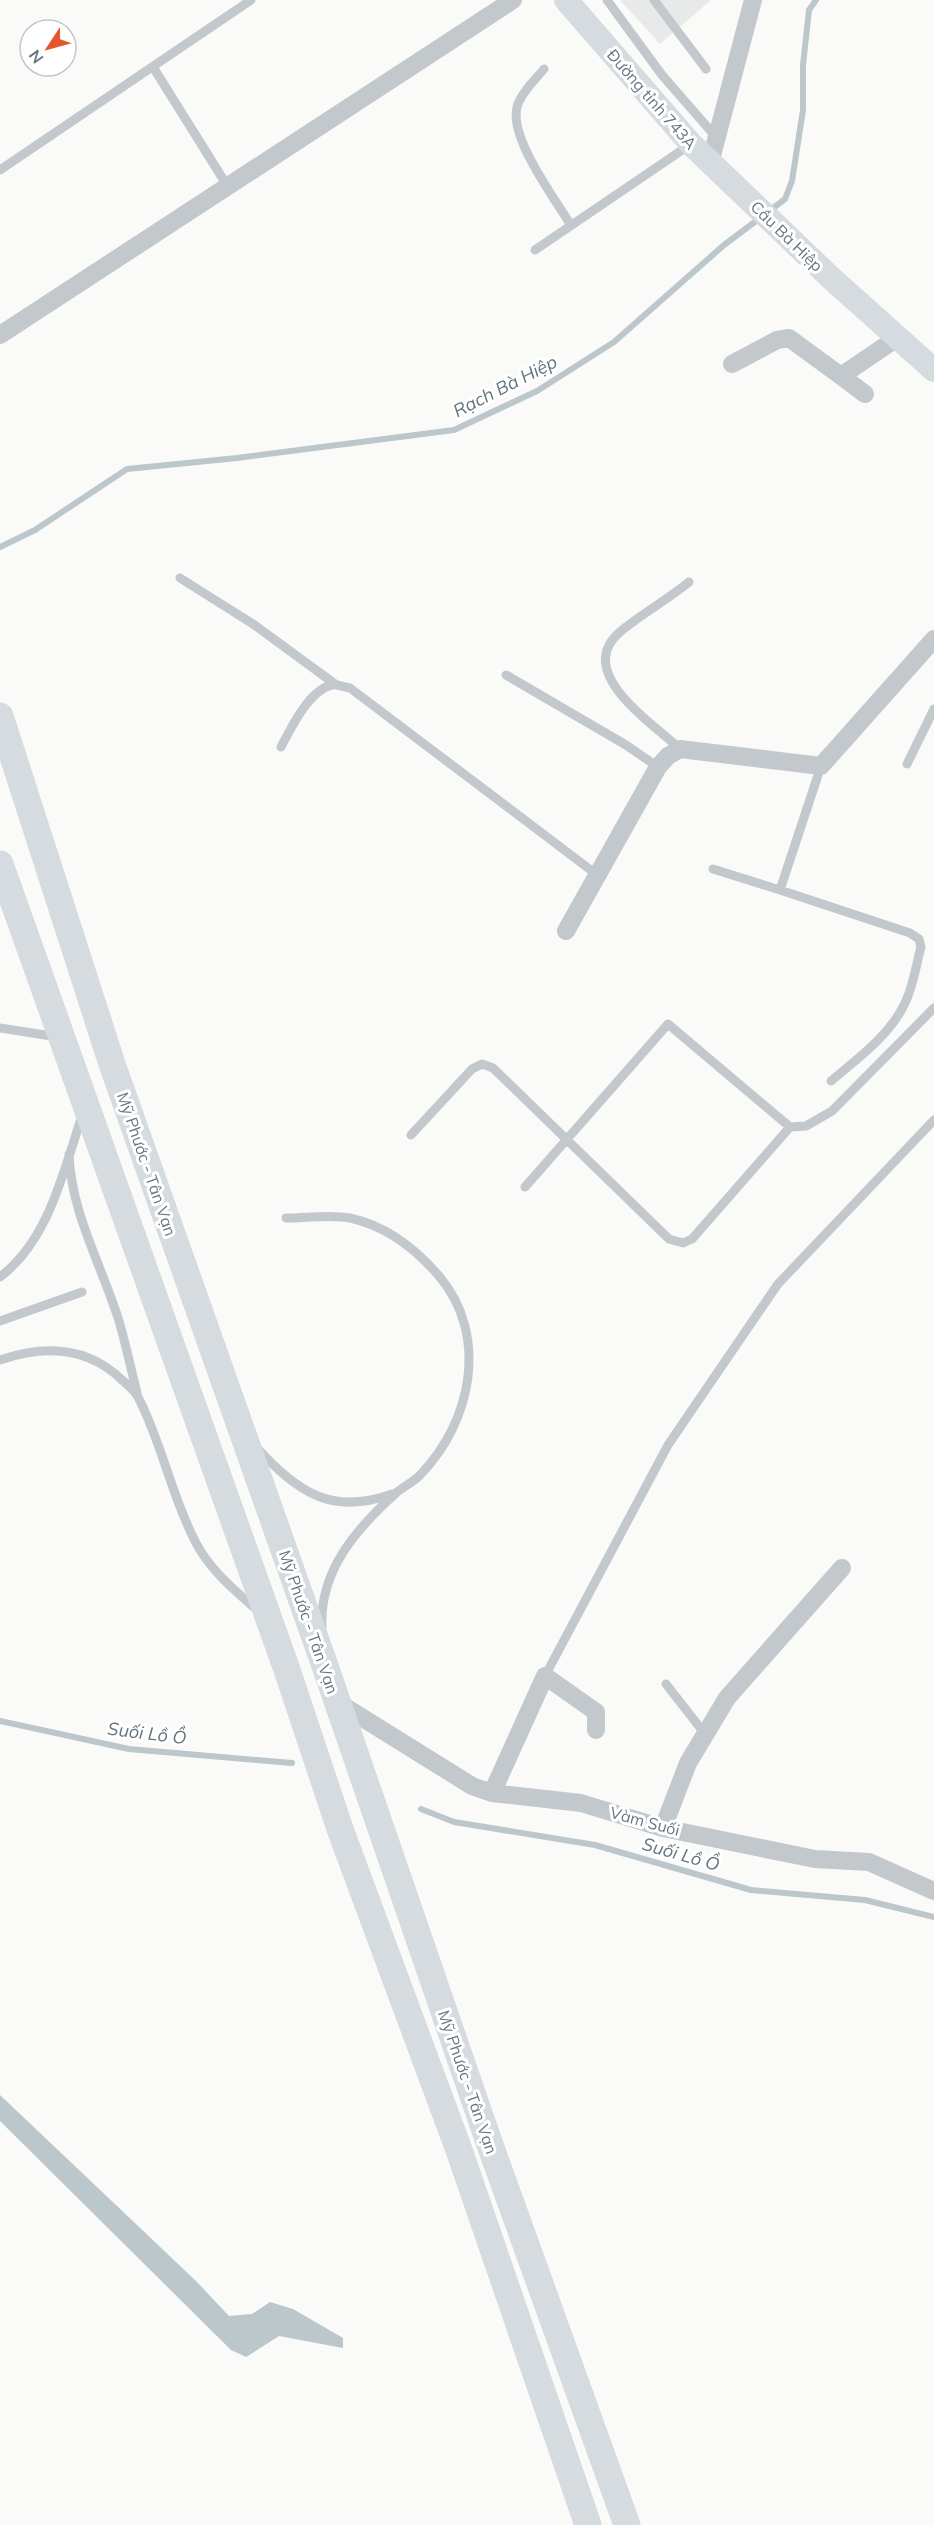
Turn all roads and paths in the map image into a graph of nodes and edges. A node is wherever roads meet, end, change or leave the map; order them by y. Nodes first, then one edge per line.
1 (251, 0) edge
2 (513, 0) edge
3 (566, 0) edge
4 (608, 0) edge
5 (654, 0) edge
6 (753, 0) edge
7 (153, 67) junction
8 (544, 69) dead end
9 (706, 69) dead end
10 (716, 137) junction
11 (691, 144) junction
12 (710, 163) junction
13 (0, 170) edge
14 (228, 187) junction
15 (743, 193) joint
16 (570, 224) junction
17 (535, 250) dead end
18 (0, 335) edge
19 (897, 338) junction
20 (929, 362) edge
21 (732, 364) dead end
22 (842, 376) junction
23 (865, 394) dead end
24 (180, 578) dead end
25 (689, 582) dead end
26 (934, 639) edge
27 (506, 675) dead end
28 (335, 684) junction
29 (934, 709) edge
30 (0, 716) edge
31 (281, 747) dead end
32 (680, 749) junction
33 (907, 764) dead end
34 (821, 766) junction
35 (658, 767) junction
36 (0, 864) edge
37 (713, 870) dead end
38 (596, 873) junction
39 (780, 890) junction
40 (566, 931) dead end
41 (934, 1008) edge
42 (0, 1028) edge
43 (60, 1038) junction
44 (831, 1081) dead end
45 (86, 1105) junction
46 (934, 1120) edge
47 (790, 1127) junction
48 (411, 1135) dead end
49 (568, 1140) junction
50 (69, 1154) junction
51 (525, 1187) dead end
52 (286, 1218) dead end
53 (0, 1277) edge
54 (82, 1292) dead end
55 (0, 1321) edge
56 (0, 1360) edge
57 (137, 1395) junction
58 (242, 1432) junction
59 (397, 1492) junction
60 (842, 1568) dead end
61 (269, 1619) junction
62 (324, 1664) junction
63 (545, 1676) junction
64 (666, 1684) dead end
65 (337, 1702) junction
66 (596, 1730) dead end
67 (705, 1734) junction
68 (492, 1793) junction
69 (663, 1828) junction
70 (934, 1891) edge
71 (588, 2525) edge
72 (627, 2525) edge

1 - 7 lane
2 - 14 street
3 - 11 main road, Đường tỉnh 743A
4 - 10 lane
5 - 9 lane
6 - 10 street
7 - 13 lane
7 - 14 lane
8 - 16 lane
10 - 12 street
11 - 12 main road, Đường tỉnh 743A
11 - 16 lane
12 - 15 main road, Đường tỉnh 743A
14 - 18 street
15 - 19 main road, Cầu Bà Hiệp
16 - 17 lane
19 - 20 main road
19 - 22 street
21 - 22 street
22 - 23 street
24 - 28 lane
25 - 32 lane
26 - 34 street
27 - 35 lane
28 - 31 lane
28 - 38 lane
29 - 33 lane
30 - 58 main road, Mỹ Phước - Tân Vạn
32 - 34 street
32 - 35 street
34 - 39 lane
35 - 38 street
36 - 43 main road, Mỹ Phước - Tân Vạn
37 - 39 lane
38 - 40 street
39 - 44 lane
41 - 47 lane
42 - 43 lane
43 - 45 main road, Mỹ Phước - Tân Vạn
45 - 50 lane
45 - 61 main road, Mỹ Phước - Tân Vạn
46 - 63 lane
47 - 49 lane
47 - 49 lane
48 - 49 lane
49 - 51 lane
50 - 53 lane
50 - 57 lane
52 - 59 lane
54 - 55 lane
56 - 57 lane
57 - 61 lane
58 - 59 lane
58 - 62 main road, Mỹ Phước - Tân Vạn
59 - 62 lane
60 - 67 street
61 - 71 main road, Mỹ Phước - Tân Vạn
62 - 65 main road, Mỹ Phước - Tân Vạn
63 - 66 street
63 - 68 street
64 - 67 lane
65 - 68 street, Vàm Suối
65 - 72 main road, Mỹ Phước - Tân Vạn
67 - 69 street
68 - 69 street, Vàm Suối
69 - 70 street, Vàm Suối

